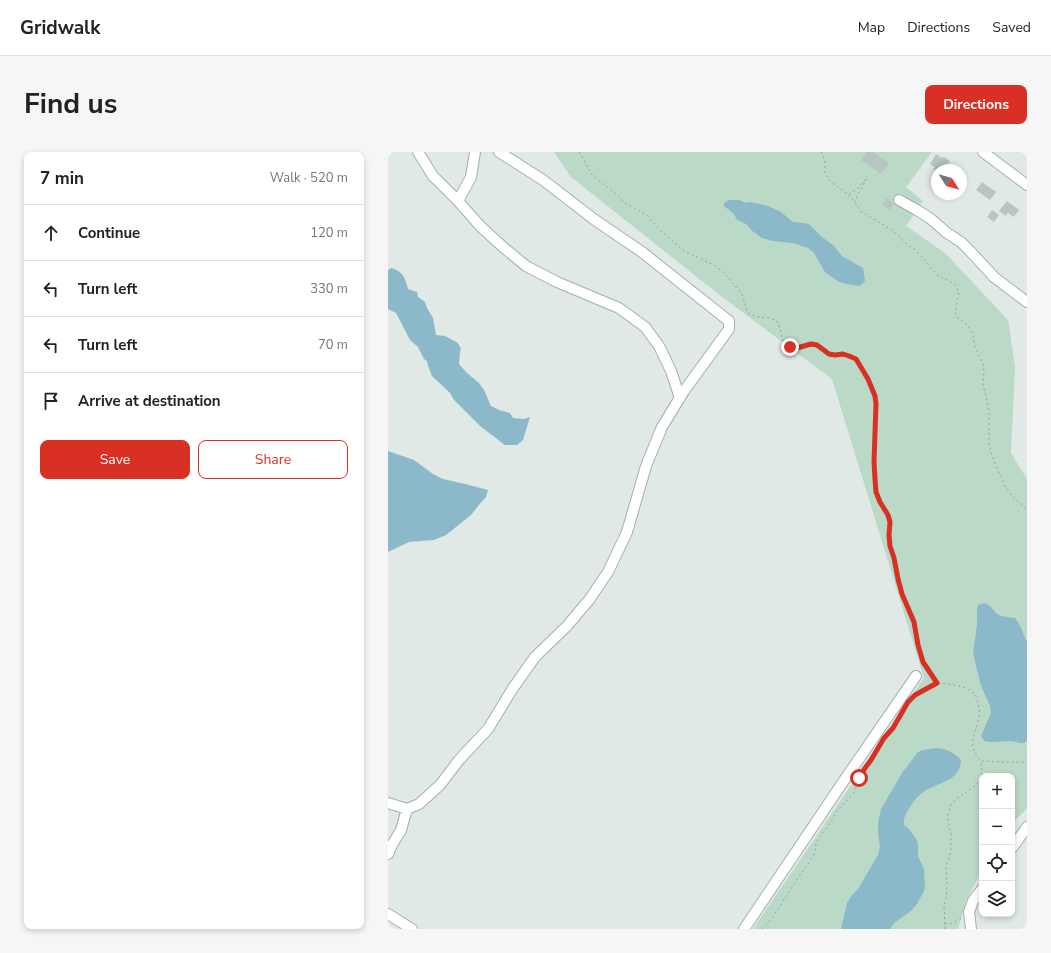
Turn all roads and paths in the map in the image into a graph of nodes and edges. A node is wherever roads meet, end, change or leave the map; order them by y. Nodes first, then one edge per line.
1 (418, 152) edge
2 (475, 152) edge
3 (499, 152) edge
4 (579, 152) edge
5 (821, 152) edge
6 (984, 152) edge
7 (1027, 185) edge
8 (849, 195) junction
9 (899, 200) dead end
10 (458, 201) junction
11 (855, 203) junction
12 (1027, 302) edge
13 (680, 398) junction
14 (1027, 509) edge
15 (916, 676) dead end
16 (937, 683) junction
17 (911, 699) dead end
18 (901, 714) dead end
19 (981, 761) junction
20 (1027, 764) edge
21 (388, 803) edge
22 (407, 809) junction
23 (1027, 827) edge
24 (1014, 845) edge
25 (388, 854) edge
26 (979, 893) edge
27 (388, 904) edge
28 (969, 912) junction
29 (392, 916) edge
30 (944, 924) junction
31 (412, 929) edge
32 (744, 929) edge
33 (762, 929) edge
34 (945, 929) edge
35 (971, 929) edge

1 - 10 street
2 - 10 street
3 - 13 street
4 - 16 path
5 - 8 path
6 - 7 street
8 - 11 path
8 - 11 path
9 - 12 street
10 - 13 street
11 - 14 path
13 - 22 street
15 - 32 street
16 - 17 path
16 - 19 path
18 - 33 path
19 - 20 path
19 - 30 path
21 - 22 street
22 - 25 street
23 - 24 street
26 - 28 street
27 - 29 street
28 - 30 path
28 - 35 street
29 - 31 street
30 - 34 path

